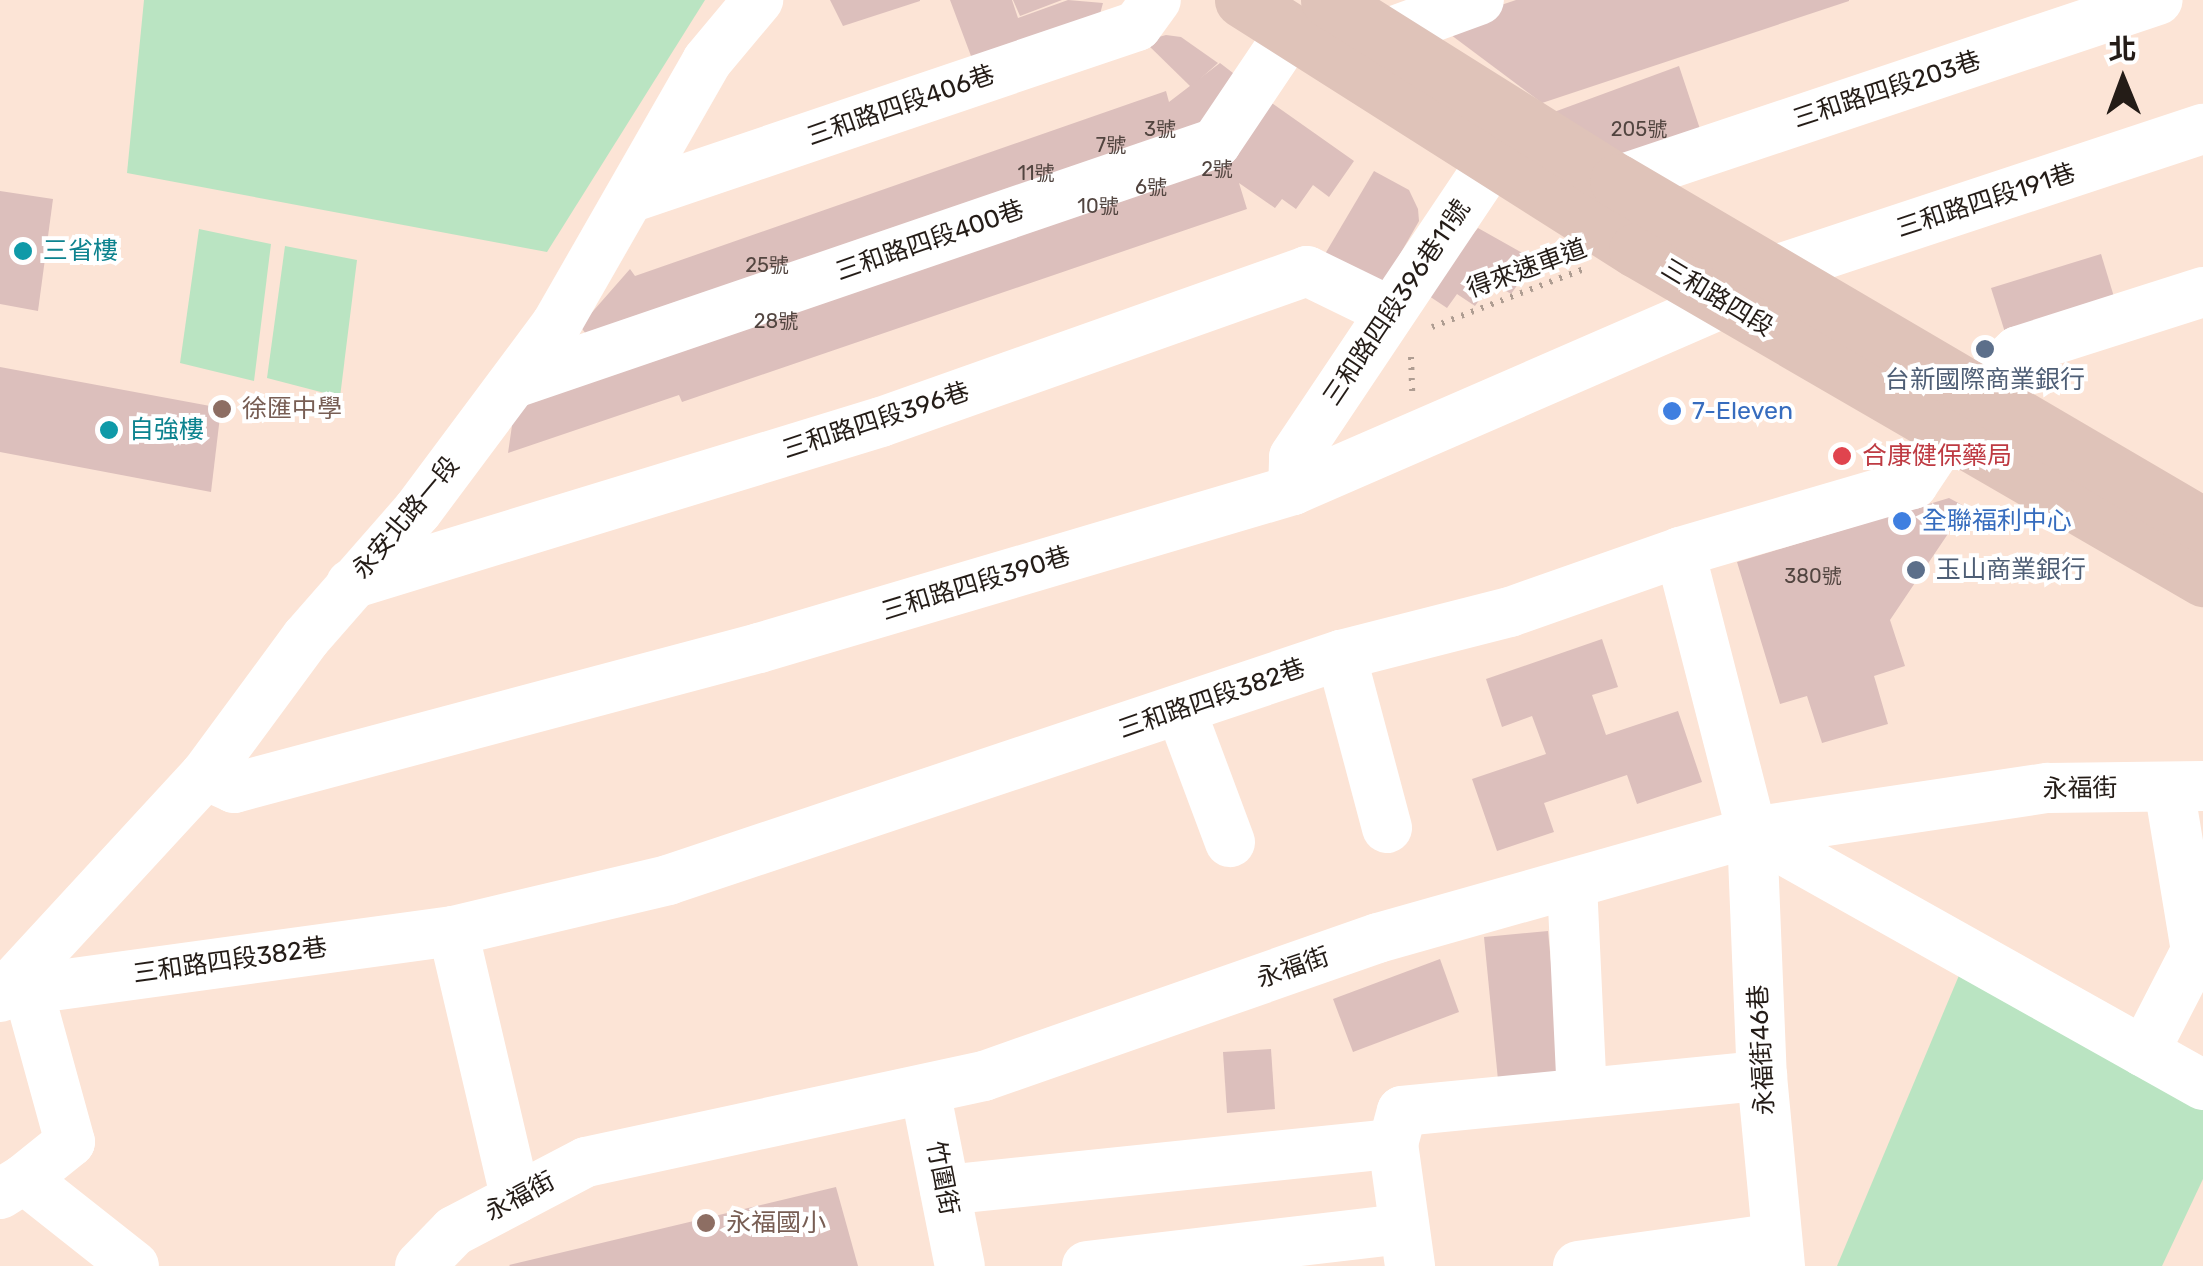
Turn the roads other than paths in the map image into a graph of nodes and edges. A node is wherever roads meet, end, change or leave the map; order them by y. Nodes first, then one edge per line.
1 (758, 0) edge
2 (1156, 0) edge
3 (1242, 0) edge
4 (1479, 0) edge
5 (2158, 0) edge
6 (1310, 15) edge
7 (1383, 35) junction
8 (2203, 130) edge
9 (1505, 142) junction
10 (1617, 181) junction
11 (634, 196) junction
12 (1770, 272) junction
13 (2203, 292) edge
14 (1725, 302) junction
15 (1409, 334) junction
16 (514, 383) junction
17 (1961, 414) junction
18 (1292, 490) junction
19 (2203, 525) edge
20 (1680, 552) junction
21 (2203, 579) edge
22 (351, 584) junction
23 (1341, 655) junction
24 (1181, 711) junction
25 (205, 776) junction
26 (2186, 787) edge
27 (1387, 828) dead end
28 (1752, 832) junction
29 (1230, 842) dead end
30 (1572, 884) junction
31 (453, 931) junction
32 (12, 992) edge
33 (2144, 1052) junction
34 (1762, 1076) junction
35 (2203, 1085) edge
36 (925, 1090) junction
37 (1582, 1093) junction
38 (1393, 1144) junction
39 (12, 1186) edge
40 (945, 1190) junction
41 (516, 1199) junction
42 (1407, 1247) edge
43 (1778, 1252) edge
44 (134, 1266) edge
45 (420, 1266) edge
46 (960, 1266) edge
47 (1087, 1266) edge
48 (1578, 1266) edge

1 - 11 street, 永安北路一段
2 - 11 street, 三和路四段406巷
3 - 6 main road, 三和路四段
4 - 7 street
5 - 10 street, 三和路四段203巷
6 - 7 main road, 三和路四段
6 - 9 main road, 三和路四段
6 - 16 street, 三和路四段400巷
7 - 9 main road, 三和路四段
8 - 12 street, 三和路四段191巷
9 - 10 main road, 三和路四段
9 - 14 main road, 三和路四段
9 - 15 street, 三和路四段396巷11號
10 - 12 main road, 三和路四段
11 - 16 street, 永安北路一段
12 - 17 main road, 三和路四段
13 - 17 street, 三和路四段382巷
14 - 17 main road, 三和路四段
14 - 18 street, 三和路四段390巷
15 - 18 street, 三和路四段396巷11號
15 - 22 street, 三和路四段396巷
16 - 22 street, 永安北路一段
17 - 19 main road, 三和路四段
17 - 20 street, 三和路四段382巷
17 - 21 main road, 三和路四段
18 - 25 street, 三和路四段390巷
20 - 23 street, 三和路四段382巷
20 - 28 street, 永福街46巷
22 - 25 street, 永安北路一段
23 - 24 street, 三和路四段382巷
23 - 27 street
24 - 29 street
24 - 31 street, 三和路四段382巷
25 - 32 street, 永安北路一段
26 - 28 street, 永福街
26 - 33 street
28 - 30 street, 永福街
28 - 33 street
28 - 34 street, 永福街46巷
30 - 36 street, 永福街
30 - 37 street
31 - 32 street, 三和路四段382巷
31 - 41 street
32 - 39 street
33 - 35 street
34 - 37 street
34 - 43 street, 永福街46巷
36 - 40 street, 竹圍街
36 - 41 street, 永福街
37 - 38 street
38 - 40 street
38 - 42 street
39 - 44 street
40 - 46 street, 竹圍街
41 - 45 street, 永福街
42 - 47 street
43 - 48 street

